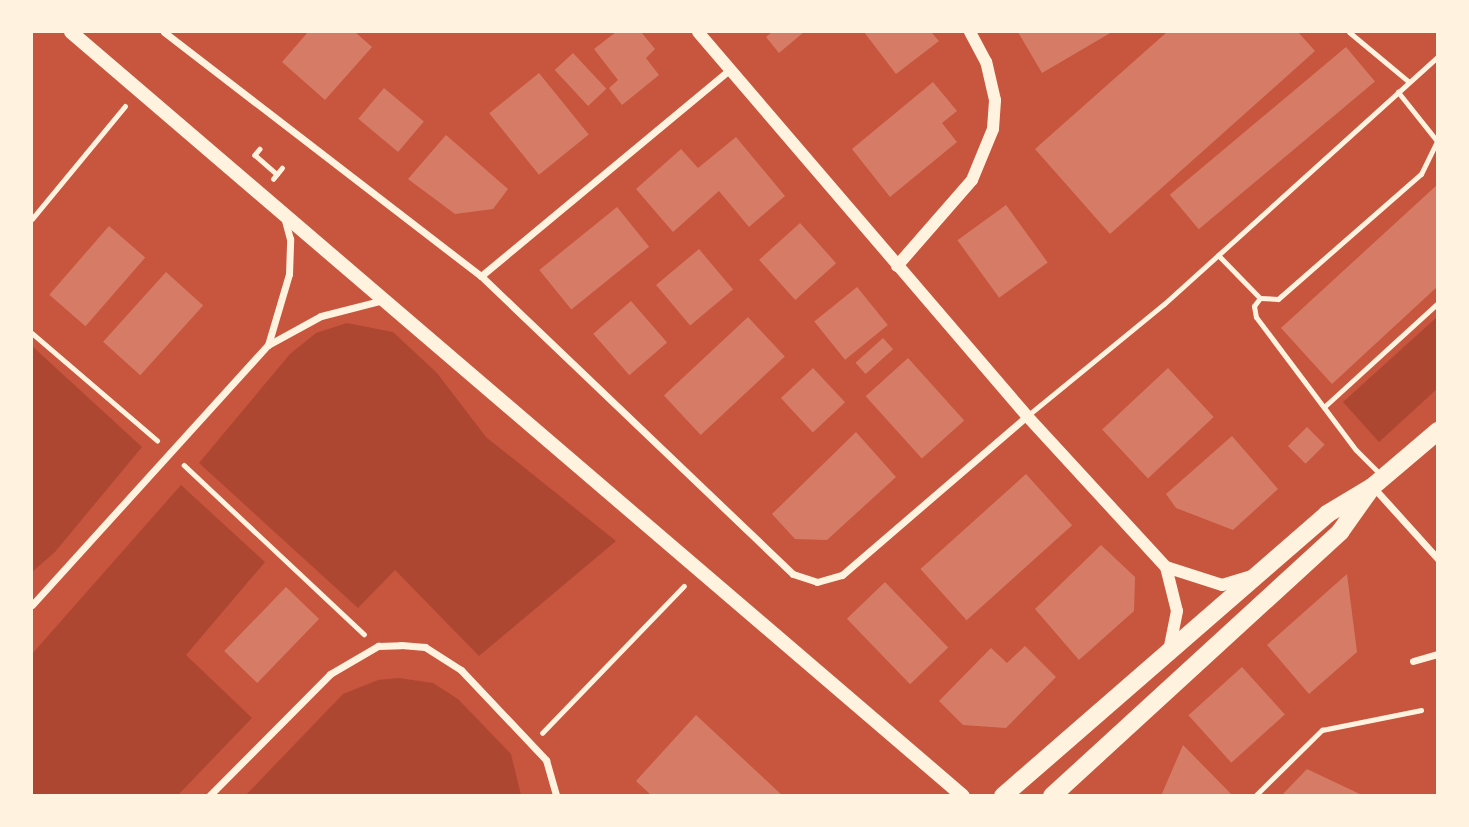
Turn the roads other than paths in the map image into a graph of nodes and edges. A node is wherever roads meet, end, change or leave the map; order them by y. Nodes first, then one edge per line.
1 (71, 32) edge
2 (164, 32) edge
3 (698, 32) edge
4 (970, 32) edge
5 (1349, 32) edge
6 (1437, 56) edge
7 (728, 71) junction
8 (1409, 82) junction
9 (1398, 92) junction
10 (1437, 141) edge
11 (282, 211) junction
12 (1218, 255) junction
13 (897, 266) junction
14 (481, 276) junction
15 (1259, 298) junction
16 (385, 300) junction
17 (1437, 303) edge
18 (268, 345) junction
19 (1324, 407) junction
20 (1027, 416) junction
21 (1437, 431) edge
22 (1378, 482) junction
23 (1437, 559) edge
24 (1166, 567) junction
25 (1261, 573) junction
26 (32, 605) edge
27 (1168, 654) junction
28 (1437, 654) edge
29 (1413, 662) dead end
30 (209, 796) edge
31 (556, 796) edge
32 (963, 796) edge
33 (1003, 796) edge
34 (1052, 796) edge

1 - 11 main road
2 - 14 street
3 - 7 street
4 - 13 street
5 - 8 lane
6 - 8 lane
7 - 13 street
7 - 14 street
8 - 9 lane
9 - 10 lane
9 - 12 lane
10 - 15 lane
11 - 16 main road
11 - 18 street
12 - 15 lane
12 - 20 lane
13 - 20 street
14 - 20 street
15 - 19 lane
16 - 18 street
16 - 32 main road
17 - 19 lane
18 - 26 street
19 - 22 lane
20 - 24 street
21 - 22 main road
22 - 23 street
22 - 25 main road
22 - 34 main road
24 - 25 street
24 - 27 street
25 - 27 main road
27 - 33 main road
28 - 29 street
30 - 31 street

